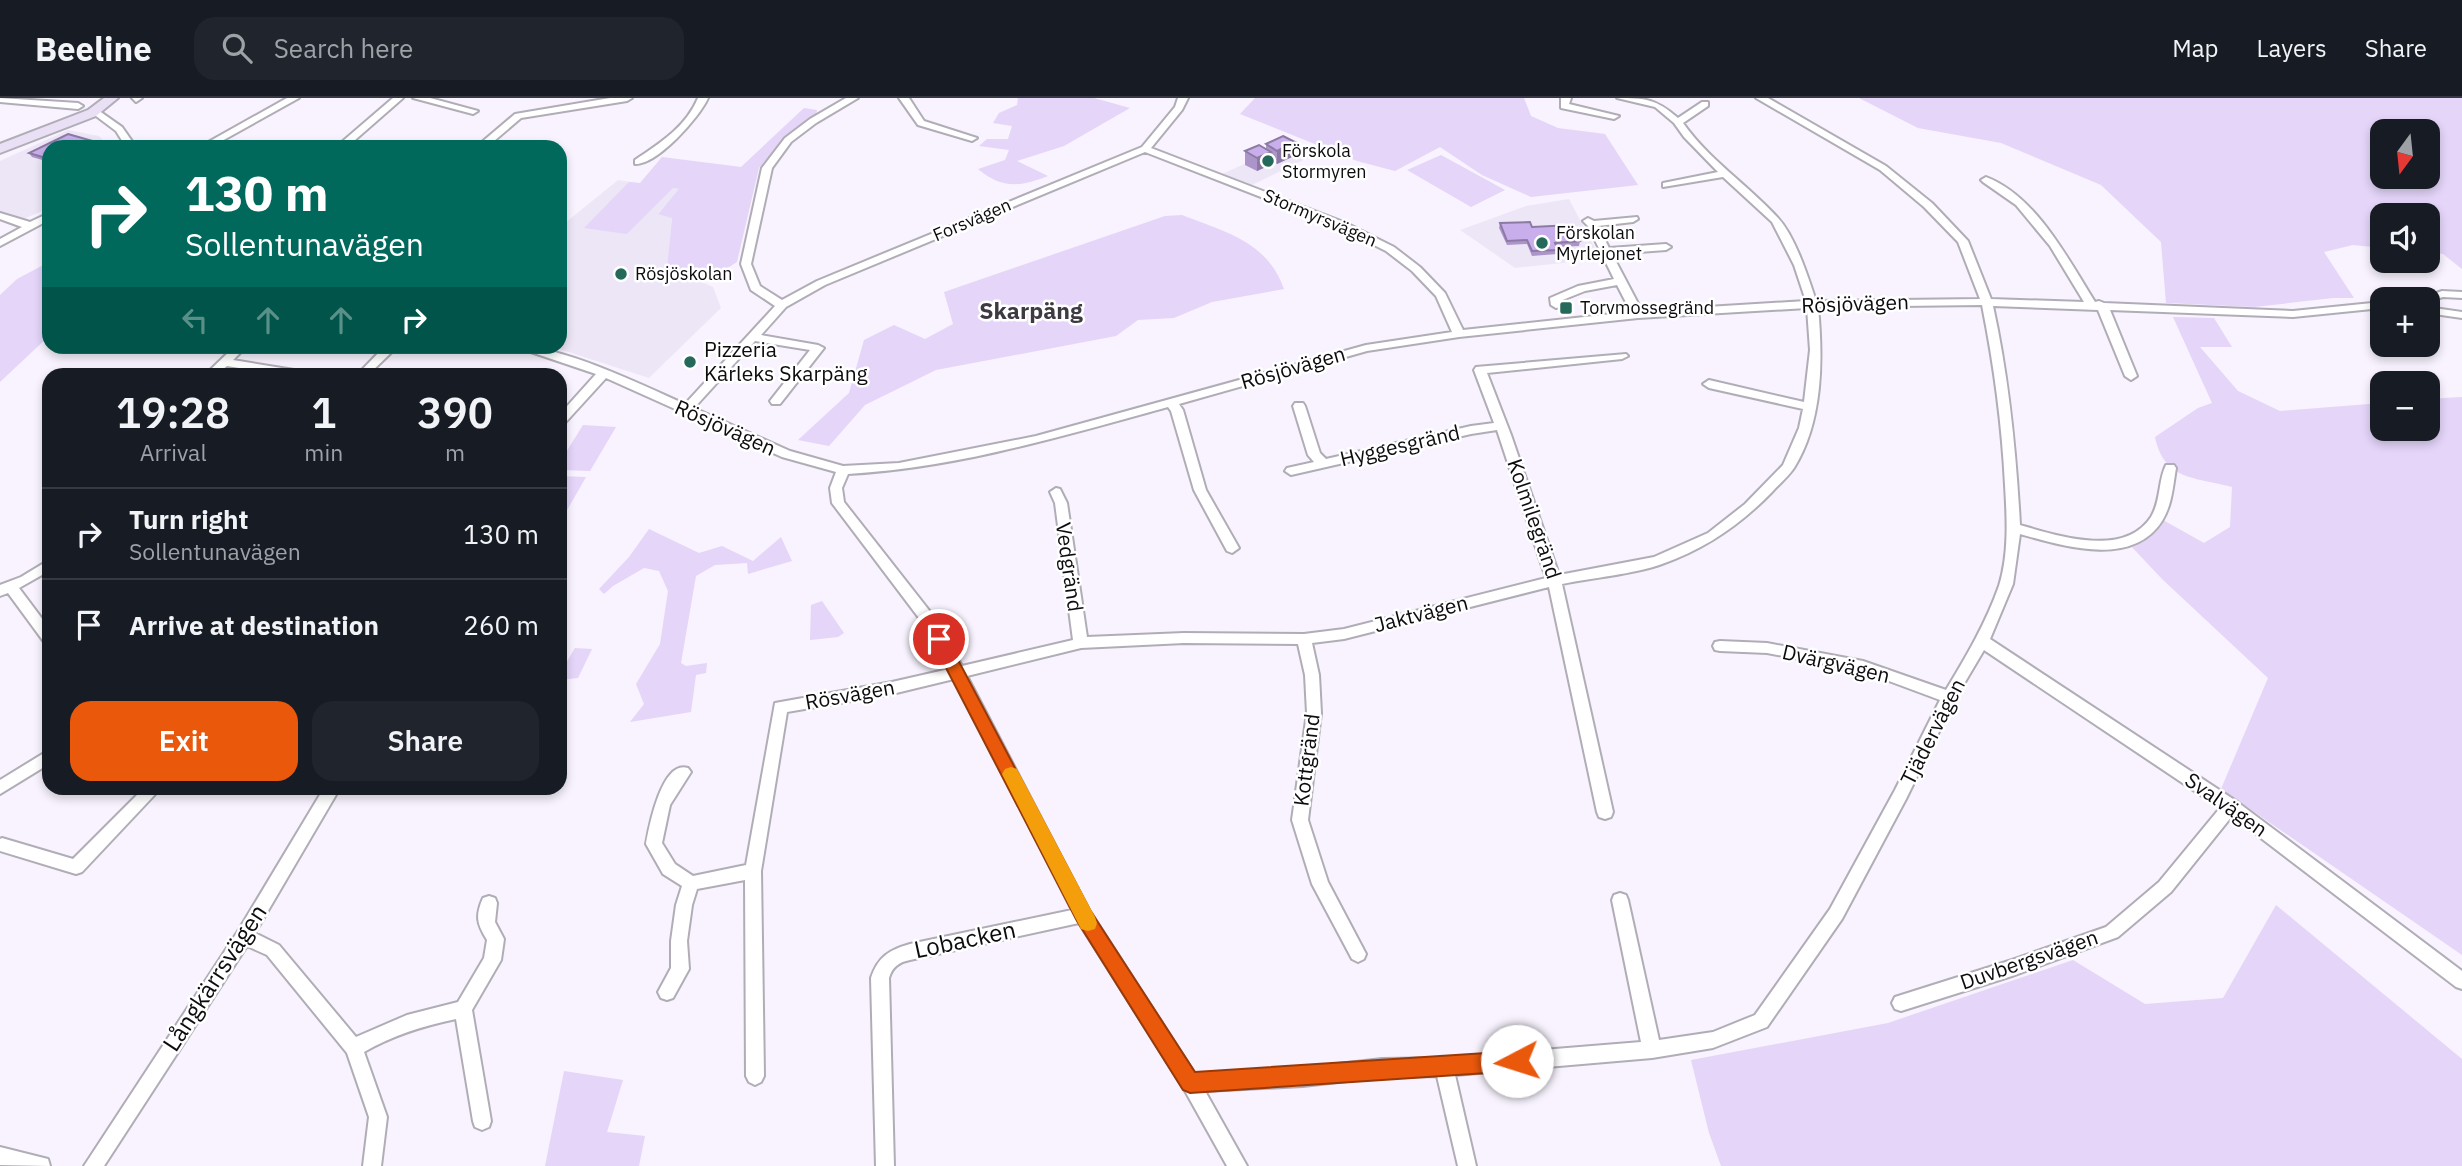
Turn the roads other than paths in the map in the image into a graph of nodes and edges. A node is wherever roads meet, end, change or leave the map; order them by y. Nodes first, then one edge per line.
1 (111, 98) edge
2 (294, 98) edge
3 (398, 98) edge
4 (418, 98) edge
5 (627, 98) edge
6 (703, 98) edge
7 (853, 98) edge
8 (904, 98) edge
9 (1182, 98) edge
10 (1566, 98) edge
11 (1622, 98) edge
12 (1761, 98) edge
13 (8, 99) edge
14 (1705, 104) dead end
15 (83, 110) edge
16 (472, 111) dead end
17 (1614, 116) dead end
18 (107, 122) junction
19 (1678, 122) junction
20 (972, 138) dead end
21 (126, 140) edge
22 (217, 140) edge
23 (349, 140) edge
24 (489, 140) edge
25 (0, 147) edge
26 (1145, 149) junction
27 (638, 162) dead end
28 (1725, 174) junction
29 (1986, 180) dead end
30 (1666, 185) dead end
31 (0, 216) edge
32 (42, 219) edge
33 (1633, 219) dead end
34 (28, 225) junction
35 (0, 243) edge
36 (1666, 247) dead end
37 (1606, 251) junction
38 (1622, 281) junction
39 (2440, 295) edge
40 (2462, 295) edge
41 (1987, 302) junction
42 (1812, 304) junction
43 (2094, 304) junction
44 (782, 305) junction
45 (1556, 306) dead end
46 (2370, 306) edge
47 (2440, 312) edge
48 (1638, 315) junction
49 (2462, 315) edge
50 (1459, 334) junction
51 (753, 337) junction
52 (232, 354) edge
53 (384, 354) edge
54 (543, 354) edge
55 (1622, 356) dead end
56 (223, 362) junction
57 (217, 368) edge
58 (258, 368) edge
59 (369, 368) edge
60 (604, 373) junction
61 (2131, 376) dead end
62 (1709, 384) dead end
63 (776, 401) dead end
64 (1172, 404) junction
65 (1299, 406) dead end
66 (1809, 407) junction
67 (685, 410) junction
68 (567, 413) edge
69 (1500, 426) junction
70 (1324, 464) junction
71 (2169, 468) dead end
72 (843, 470) junction
73 (1291, 471) dead end
74 (1056, 492) dead end
75 (2014, 527) junction
76 (1232, 548) dead end
77 (42, 570) edge
78 (1553, 581) junction
79 (5, 588) edge
80 (42, 630) edge
81 (1304, 639) junction
82 (1982, 641) junction
83 (1081, 643) junction
84 (1720, 646) dead end
85 (958, 672) junction
86 (1949, 697) junction
87 (42, 761) edge
88 (683, 772) dead end
89 (0, 788) edge
90 (146, 795) edge
91 (328, 795) edge
92 (2230, 806) junction
93 (1605, 812) dead end
94 (2, 845) dead end
95 (753, 871) junction
96 (691, 883) junction
97 (1620, 900) dead end
98 (489, 903) dead end
99 (1083, 915) junction
100 (244, 936) junction
101 (1358, 954) dead end
102 (2462, 981) edge
103 (667, 992) dead end
104 (1901, 1003) dead end
105 (463, 1009) junction
106 (354, 1048) junction
107 (1652, 1050) junction
108 (1444, 1067) junction
109 (755, 1076) dead end
110 (1190, 1083) junction
111 (482, 1121) dead end
112 (10, 1161) edge
113 (41, 1166) edge
114 (93, 1166) edge
115 (372, 1166) edge
116 (885, 1166) edge
117 (1238, 1166) edge
118 (1467, 1166) edge

1 - 15 main road
2 - 22 street
3 - 23 street
4 - 16 street
5 - 24 street
6 - 27 street
7 - 44 street
8 - 20 street
9 - 26 street, Forsvägen
10 - 17 street
11 - 19 street, Jaktvägen
12 - 41 street, Tjädervägen
13 - 15 street
14 - 19 street
15 - 18 street
15 - 18 street
15 - 25 main road
18 - 21 street
19 - 28 street, Jaktvägen
26 - 44 street, Forsvägen
26 - 50 street, Stormyrsvägen
28 - 30 street
28 - 42 street, Jaktvägen
29 - 43 street
31 - 34 street
32 - 34 street
33 - 37 street
34 - 35 street
36 - 37 street
37 - 38 street
38 - 45 street
38 - 48 street
39 - 40 street
41 - 42 street, Rösjövägen
41 - 43 street, Rösjövägen
41 - 75 street, Tjädervägen
42 - 48 street, Rösjövägen
42 - 66 street, Jaktvägen
43 - 46 street, Rösjövägen
43 - 61 street
44 - 51 street, Forsvägen
47 - 49 street
48 - 50 street, Rösjövägen
50 - 64 street, Rösjövägen
51 - 63 street
51 - 67 street, Forsvägen
52 - 56 street
53 - 59 street
54 - 60 street, Rösjövägen
55 - 69 street, Kolmilegränd
56 - 57 street
56 - 58 street
60 - 67 street, Rösjövägen
60 - 68 street
62 - 66 street
64 - 72 street, Rösjövägen
64 - 76 street
65 - 70 street, Hyggesgränd
66 - 78 street, Jaktvägen
67 - 72 street, Rösjövägen
69 - 70 street, Hyggesgränd
69 - 78 street, Kolmilegränd
70 - 73 street
71 - 75 street
72 - 85 street
74 - 83 street, Vedgränd
75 - 82 street, Tjädervägen
77 - 79 street
78 - 81 street, Jaktvägen
78 - 93 street, Kolmilegränd
79 - 80 street
81 - 83 street, Jaktvägen
81 - 101 street, Kottgränd
82 - 86 street, Tjädervägen
82 - 92 street, Svalvägen
83 - 85 street, Jaktvägen
84 - 86 street, Dvärgvägen
85 - 95 street, Rösvägen
85 - 99 street
86 - 107 street, Tjädervägen
87 - 89 street
88 - 96 street
90 - 94 street
91 - 100 street, Långkärrsvägen
92 - 102 street, Svalvägen
92 - 104 street, Duvbergsvägen
95 - 96 street
95 - 109 street, Rösvägen
96 - 103 street
97 - 107 street
98 - 105 street
99 - 110 street
99 - 116 street, Lobacken
100 - 106 street
100 - 114 street, Långkärrsvägen
105 - 106 street
105 - 111 street
106 - 115 street
107 - 108 street, Tjädervägen
108 - 110 street, Tjädervägen
108 - 118 street
110 - 117 street
112 - 113 street

